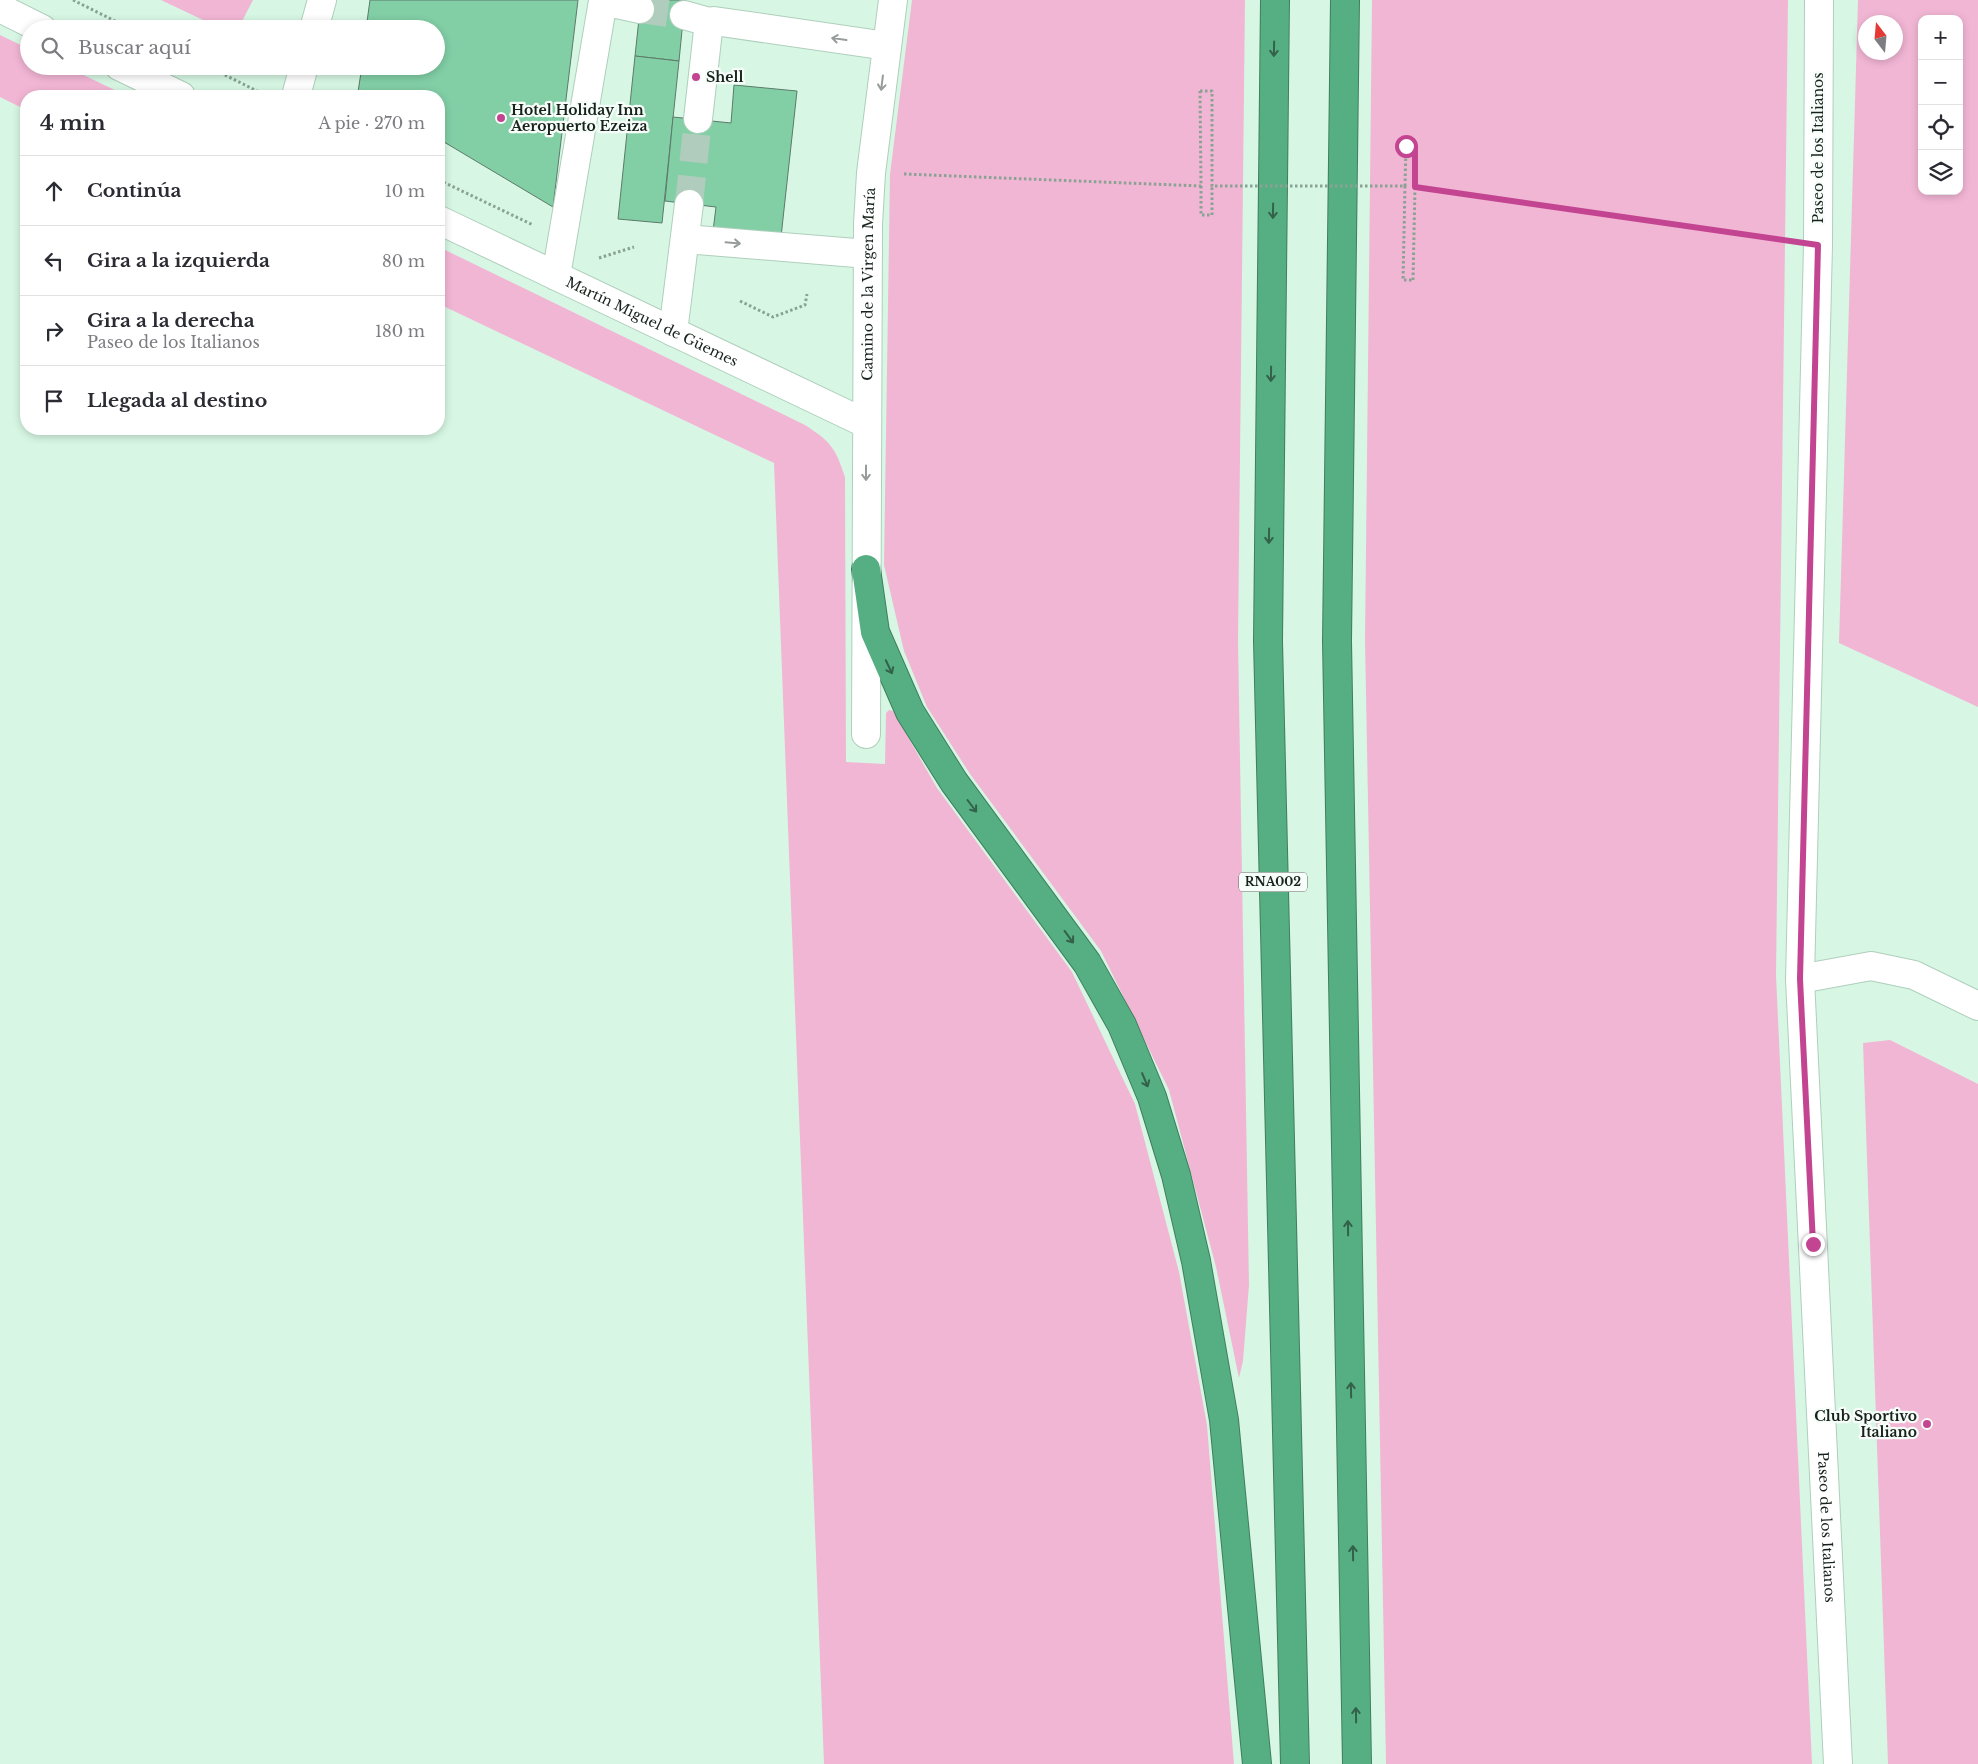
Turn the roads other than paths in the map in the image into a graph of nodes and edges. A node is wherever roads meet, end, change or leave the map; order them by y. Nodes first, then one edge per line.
1 (322, 0) edge
2 (893, 0) edge
3 (1275, 0) edge
4 (1345, 0) edge
5 (1819, 0) edge
6 (0, 8) edge
7 (640, 9) tunnel mouth
8 (24, 20) edge
9 (316, 20) edge
10 (887, 46) junction
11 (138, 75) edge
12 (302, 75) edge
13 (169, 90) edge
14 (298, 90) edge
15 (698, 120) tunnel mouth
16 (689, 204) tunnel mouth
17 (445, 223) edge
18 (684, 239) junction
19 (868, 254) junction
20 (556, 276) junction
21 (673, 332) junction
22 (867, 424) junction
23 (866, 569) junction
24 (866, 734) dead end
25 (1800, 979) junction
26 (1978, 1006) edge
27 (1257, 1764) edge
28 (1295, 1764) edge
29 (1357, 1764) edge
30 (1838, 1764) edge

1 - 9 street
2 - 10 street, Camino de la Virgen María
3 -> 28 highway, RNA002
29 -> 4 highway
5 - 25 street, Paseo de los Italianos
6 - 8 street
7 - 20 street
10 -> 15 street
10 -> 19 street, Camino de la Virgen María
11 - 13 street
12 - 14 street
16 - 18 street
17 - 20 street, Martín Miguel de Güemes
18 -> 19 street
18 - 21 street
19 - 22 street, Camino de la Virgen María
20 - 21 street, Martín Miguel de Güemes
21 - 22 street, Martín Miguel de Güemes
22 -> 23 street, Camino de la Virgen María
23 - 24 street, Camino de la Virgen María
23 -> 27 highway
25 - 26 street
25 - 30 street, Paseo de los Italianos

